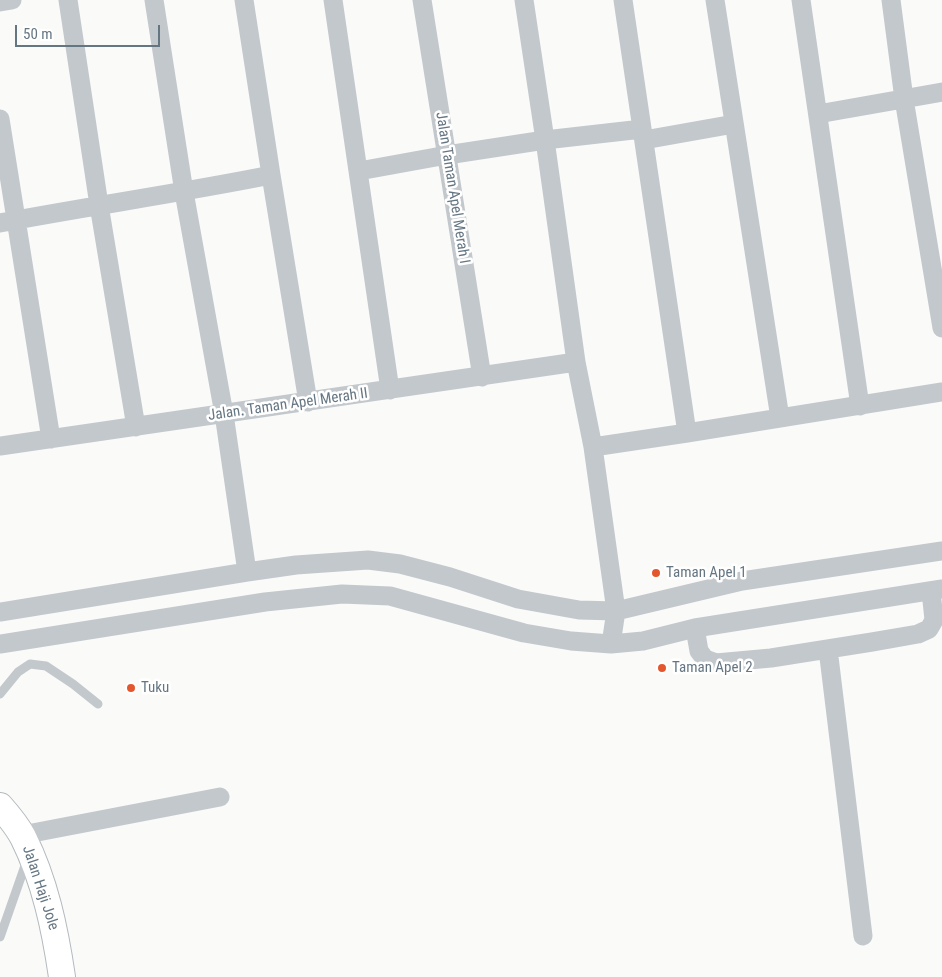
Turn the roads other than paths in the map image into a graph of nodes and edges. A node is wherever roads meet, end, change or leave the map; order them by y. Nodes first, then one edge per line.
1 (12, 0) edge
2 (68, 0) edge
3 (154, 0) edge
4 (244, 0) edge
5 (333, 0) edge
6 (422, 0) edge
7 (524, 0) edge
8 (623, 0) edge
9 (715, 0) edge
10 (801, 0) edge
11 (891, 0) edge
12 (0, 2) edge
13 (942, 92) edge
14 (904, 99) junction
15 (818, 114) junction
16 (0, 119) edge
17 (734, 124) junction
18 (643, 134) junction
19 (545, 140) junction
20 (447, 155) junction
21 (359, 171) junction
22 (271, 176) junction
23 (184, 192) junction
24 (99, 205) junction
25 (8, 221) edge
26 (942, 328) edge
27 (576, 362) junction
28 (482, 376) junction
29 (390, 390) junction
30 (942, 392) edge
31 (308, 402) junction
32 (860, 406) junction
33 (224, 414) junction
34 (780, 418) junction
35 (136, 427) junction
36 (687, 433) junction
37 (51, 439) junction
38 (0, 446) edge
39 (593, 447) junction
40 (942, 551) edge
41 (247, 572) junction
42 (937, 590) edge
43 (616, 611) junction
44 (0, 612) edge
45 (695, 628) junction
46 (0, 644) edge
47 (611, 644) junction
48 (828, 649) junction
49 (0, 694) edge
50 (98, 704) dead end
51 (220, 797) dead end
52 (0, 806) edge
53 (26, 844) junction
54 (863, 936) dead end
55 (0, 937) edge
56 (62, 977) edge

1 - 12 street
2 - 24 street
3 - 23 street
4 - 22 street
5 - 21 street
6 - 20 street, Jalan Taman Apel Merah I
7 - 19 street
8 - 18 street
9 - 17 street
10 - 15 street
11 - 14 street
13 - 14 street
14 - 15 street
14 - 26 street
15 - 32 street
16 - 25 street
17 - 18 street
17 - 34 street
18 - 19 street
18 - 36 street
19 - 20 street
19 - 27 street
20 - 21 street
20 - 28 street, Jalan Taman Apel Merah I
21 - 29 street
22 - 23 street
22 - 31 street
23 - 24 street
23 - 33 street
24 - 25 street
24 - 35 street
25 - 37 street
27 - 28 street, Jalan. Taman Apel Merah II
27 - 39 street
28 - 29 street, Jalan. Taman Apel Merah II
29 - 31 street, Jalan. Taman Apel Merah II
30 - 32 street
31 - 33 street, Jalan. Taman Apel Merah II
32 - 34 street
33 - 35 street, Jalan. Taman Apel Merah II
33 - 41 street
34 - 36 street
35 - 37 street, Jalan. Taman Apel Merah II
36 - 39 street
37 - 38 street, Jalan. Taman Apel Merah II
39 - 43 street
40 - 43 street
41 - 43 street
41 - 44 street
42 - 45 street
42 - 48 street
43 - 47 street
45 - 47 street
45 - 48 street
46 - 47 street
48 - 54 street
49 - 50 lane
51 - 53 street
52 - 53 main road, Jalan Haji Jole
53 - 55 lane
53 - 56 main road, Jalan Haji Jole

